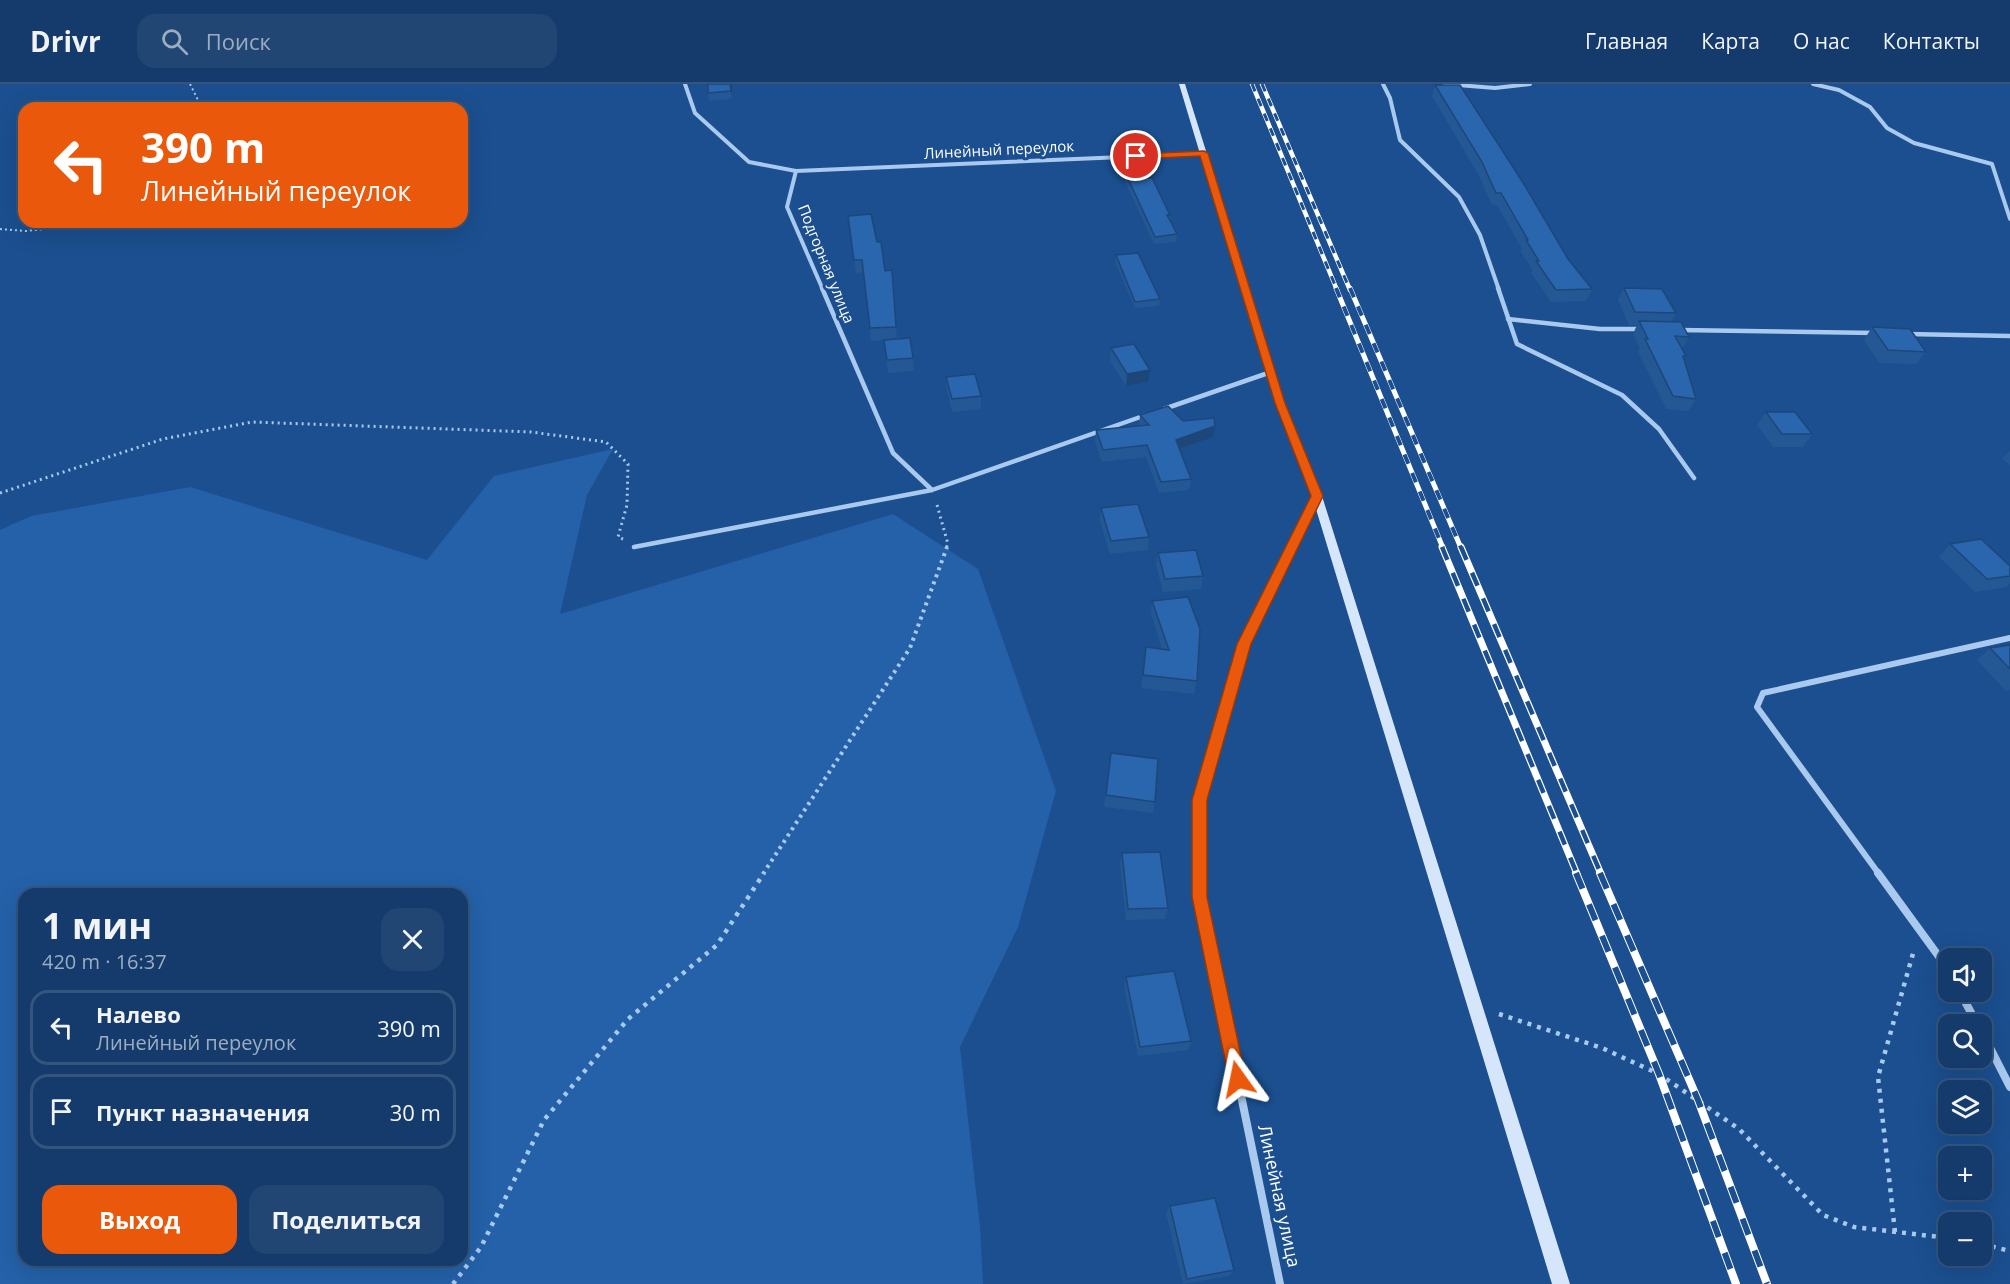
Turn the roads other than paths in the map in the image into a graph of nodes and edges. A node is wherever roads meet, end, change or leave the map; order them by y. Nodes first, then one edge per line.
1 (685, 84) edge
2 (1182, 84) edge
3 (1383, 84) edge
4 (1445, 84) edge
5 (1530, 84) edge
6 (1813, 84) edge
7 (1204, 153) junction
8 (796, 171) junction
9 (2010, 219) edge
10 (1508, 319) junction
11 (1647, 330) edge
12 (1671, 330) edge
13 (1881, 333) edge
14 (1905, 334) edge
15 (2010, 336) edge
16 (1271, 372) junction
17 (1694, 478) dead end
18 (933, 489) junction
19 (1317, 496) junction
20 (634, 547) road end
21 (2010, 638) edge
22 (1938, 954) edge
23 (1992, 1052) edge
24 (2010, 1087) edge
25 (1280, 1284) edge
26 (1561, 1284) edge

1 - 8 street
2 - 7 street
3 - 10 street
4 - 5 street
6 - 9 street
7 - 8 street, Линейный переулок
7 - 16 street
8 - 18 street, Подгорная улица
10 - 11 street
10 - 17 street
12 - 13 street
14 - 15 street
16 - 18 street
16 - 19 street
18 - 20 street
19 - 25 street, Линейная улица
19 - 26 street
21 - 22 street
23 - 24 street

